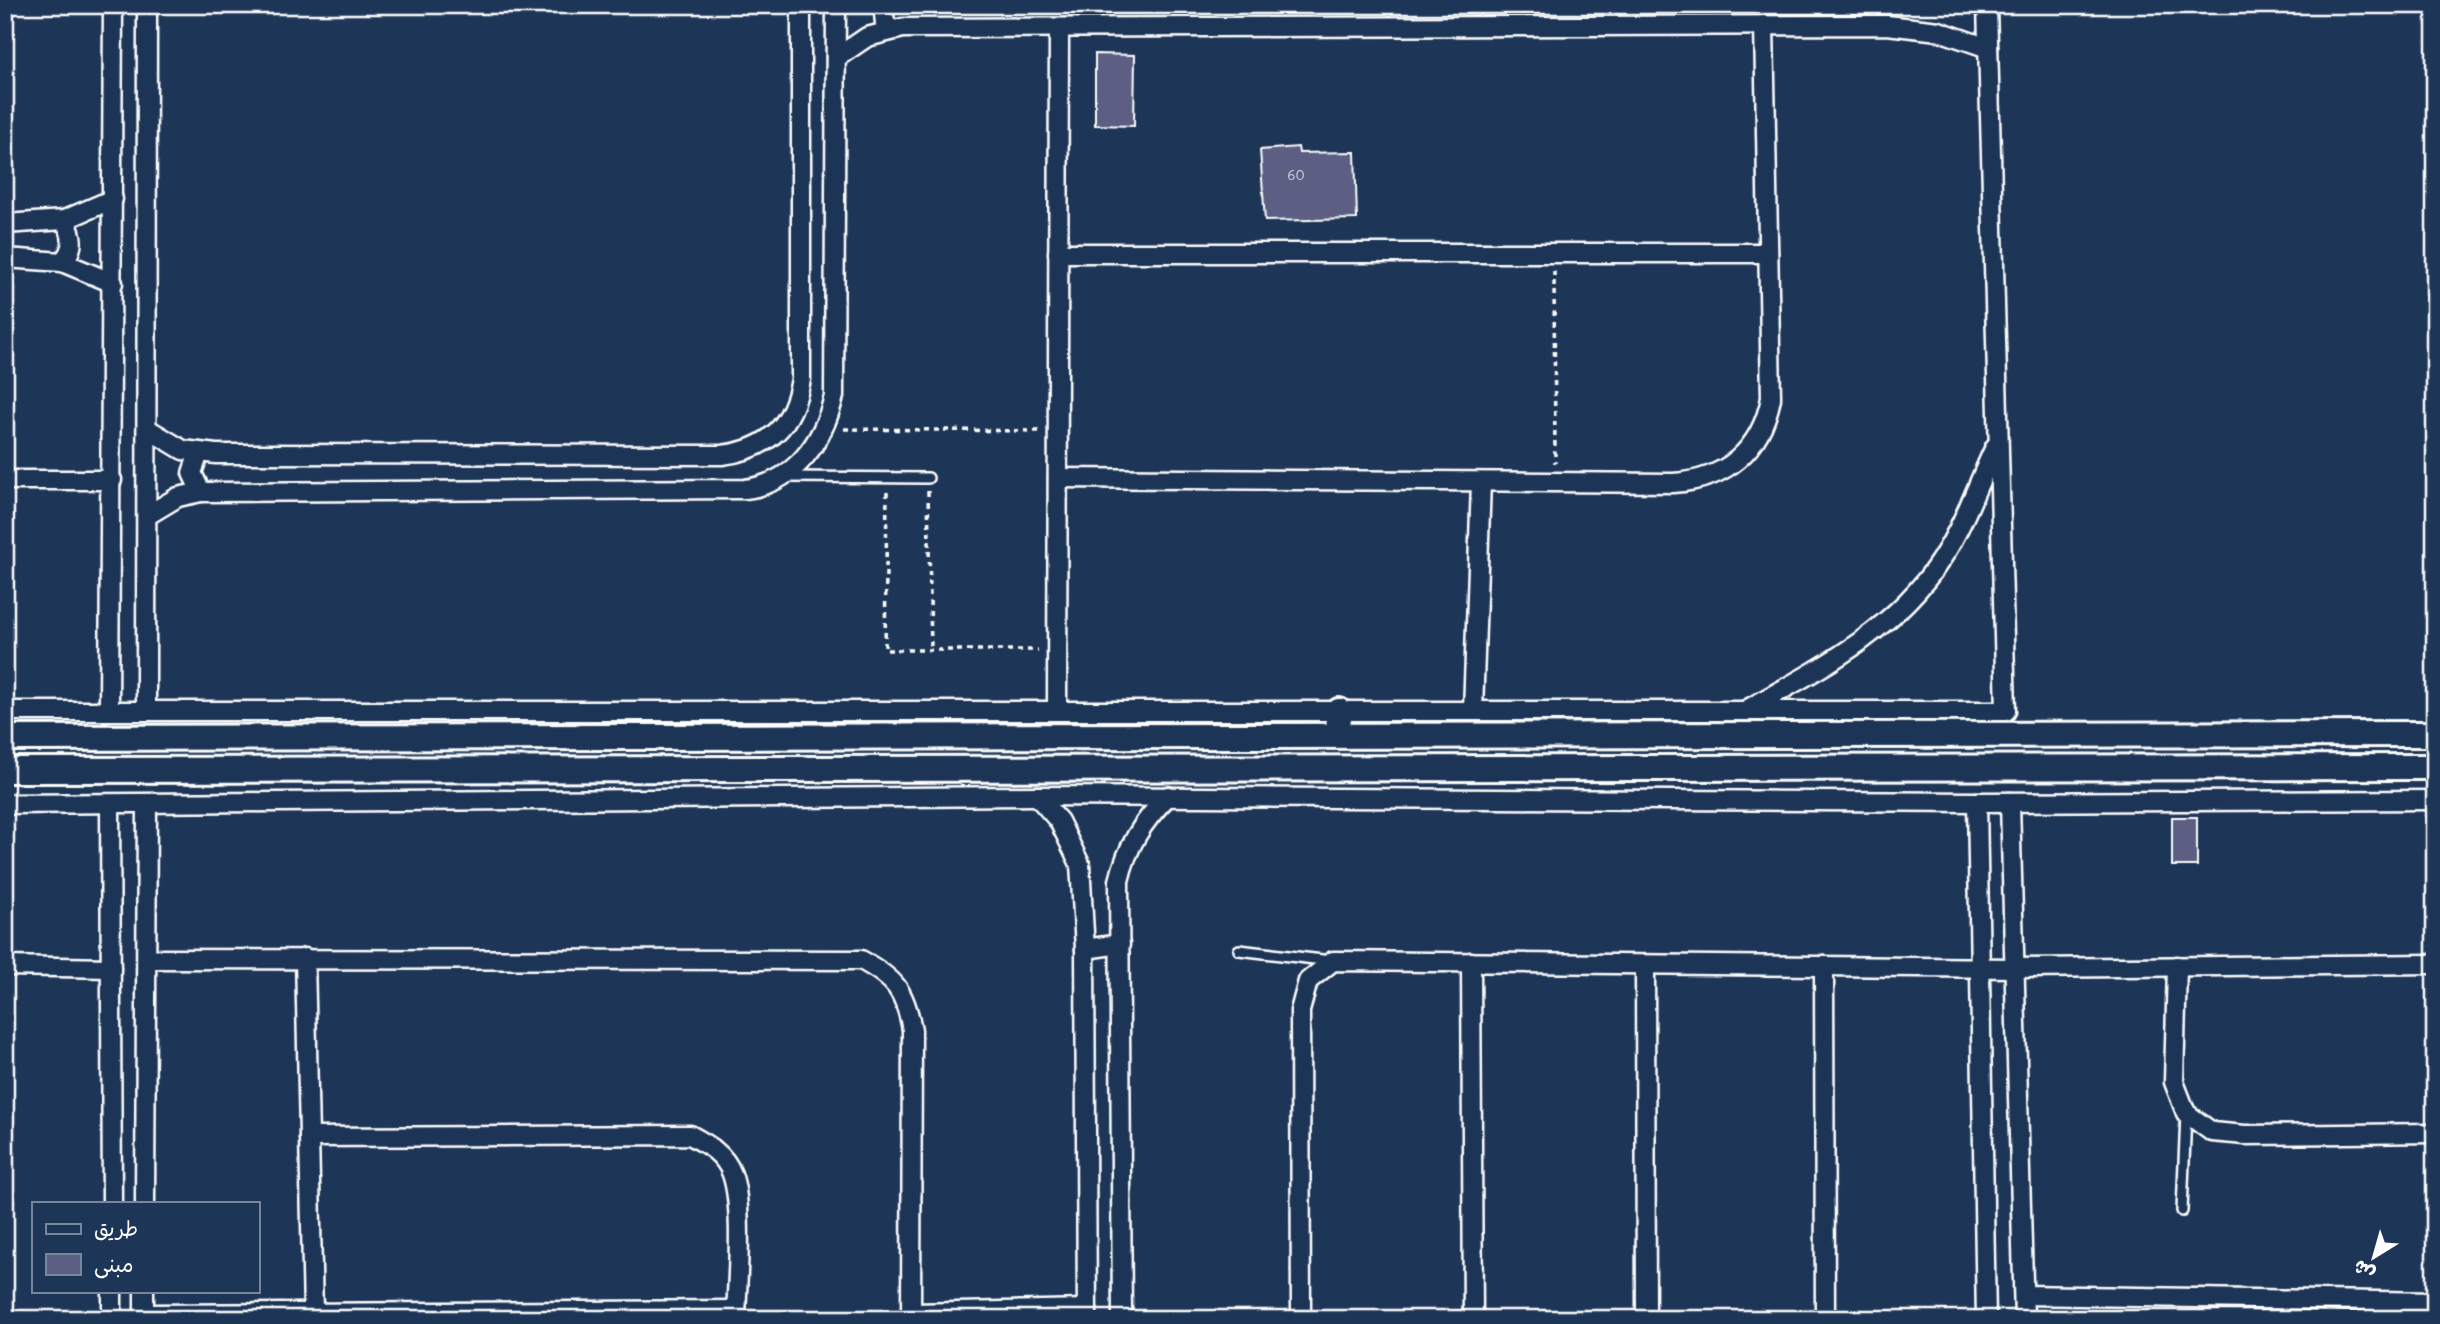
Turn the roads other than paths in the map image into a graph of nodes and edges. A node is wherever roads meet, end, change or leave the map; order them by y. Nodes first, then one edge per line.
1 (113, 5) edge
2 (146, 5) edge
3 (801, 5) edge
4 (836, 5) edge
5 (883, 5) edge
6 (1987, 5) edge
7 (1764, 25) junction
8 (1059, 28) junction
9 (891, 29) junction
10 (1988, 48) junction
11 (836, 58) junction
12 (113, 199) junction
13 (64, 220) junction
14 (5, 224) edge
15 (1058, 253) junction
16 (1768, 253) junction
17 (5, 258) edge
18 (62, 262) junction
19 (113, 283) junction
20 (148, 429) junction
21 (1997, 444) junction
22 (200, 453) junction
23 (784, 477) junction
24 (928, 478) road end
25 (1058, 478) junction
26 (5, 480) edge
27 (112, 480) junction
28 (1481, 482) junction
29 (201, 492) junction
30 (148, 515) junction
31 (5, 711) edge
32 (109, 711) junction
33 (146, 711) junction
34 (1057, 711) junction
35 (1473, 711) junction
36 (1745, 711) junction
37 (2006, 722) junction
38 (1339, 723) junction
39 (2435, 734) edge
40 (5, 738) edge
41 (2435, 767) edge
42 (2008, 768) junction
43 (5, 769) edge
44 (1037, 796) junction
45 (1168, 796) junction
46 (2435, 800) edge
47 (1976, 802) junction
48 (2011, 802) junction
49 (5, 804) edge
50 (110, 804) junction
51 (146, 804) junction
52 (1120, 944) junction
53 (1085, 948) junction
54 (1239, 950) dead end
55 (305, 958) junction
56 (147, 959) junction
57 (1333, 961) junction
58 (1471, 962) junction
59 (2435, 964) edge
60 (1645, 965) junction
61 (5, 966) edge
62 (1824, 966) junction
63 (2177, 966) junction
64 (111, 968) junction
65 (1980, 968) junction
66 (2015, 968) junction
67 (2186, 1113) junction
68 (2435, 1133) edge
69 (309, 1137) junction
70 (112, 1202) edge
71 (145, 1202) edge
72 (2182, 1211) dead end
73 (112, 1292) edge
74 (144, 1292) edge
75 (2024, 1295) junction
76 (2435, 1302) edge
77 (313, 1313) junction
78 (736, 1314) edge
79 (1087, 1314) edge
80 (911, 1316) edge
81 (144, 1317) edge
82 (112, 1319) edge
83 (1122, 1319) edge
84 (1301, 1319) edge
85 (1473, 1319) edge
86 (1646, 1319) edge
87 (1825, 1319) edge
88 (1986, 1319) edge
89 (2024, 1319) edge

1 - 12 street
2 - 20 street
3 - 22 street
4 - 11 street
5 - 9 street
6 - 10 street
7 - 8 street
7 - 10 street
7 - 16 street
8 - 9 street
8 - 15 street
9 - 11 street
10 - 21 street
11 - 23 street
12 - 13 street
12 - 19 street
13 - 14 street
13 - 18 street
15 - 16 street
15 - 25 street
16 - 28 street
17 - 18 street
18 - 19 street
19 - 27 street
20 - 22 street
20 - 30 street
21 - 36 street
21 - 37 street
22 - 29 street
23 - 24 lane
23 - 29 street
25 - 28 street
25 - 34 street
26 - 27 street
27 - 32 street
28 - 35 street
29 - 30 street
30 - 33 street
31 - 32 street
32 - 33 street
33 - 34 street
34 - 38 street
35 - 36 street
35 - 38 street
36 - 37 street
37 - 38 street
37 - 39 street
37 - 42 street
38 - 40 street
41 - 42 street
42 - 43 street
44 - 45 street
44 - 51 street
44 - 53 street
45 - 47 street
45 - 52 street
46 - 48 street
47 - 48 street
47 - 65 street
48 - 66 street
49 - 50 street
50 - 51 street
50 - 64 street
51 - 56 street
52 - 53 street
52 - 83 street
53 - 79 street
54 - 57 lane
55 - 56 street
55 - 69 street
55 - 80 street
56 - 71 street
57 - 58 street
57 - 84 street
58 - 60 street
58 - 85 street
59 - 63 street
60 - 62 street
60 - 86 street
61 - 64 street
62 - 65 street
62 - 87 street
63 - 66 street
63 - 67 street
64 - 70 street
65 - 66 street
65 - 88 street
66 - 75 street
67 - 68 street
67 - 72 lane
69 - 77 street
69 - 78 street
73 - 82 street
74 - 81 street
75 - 76 street
75 - 89 street
77 - 78 street
77 - 81 street
79 - 80 street

